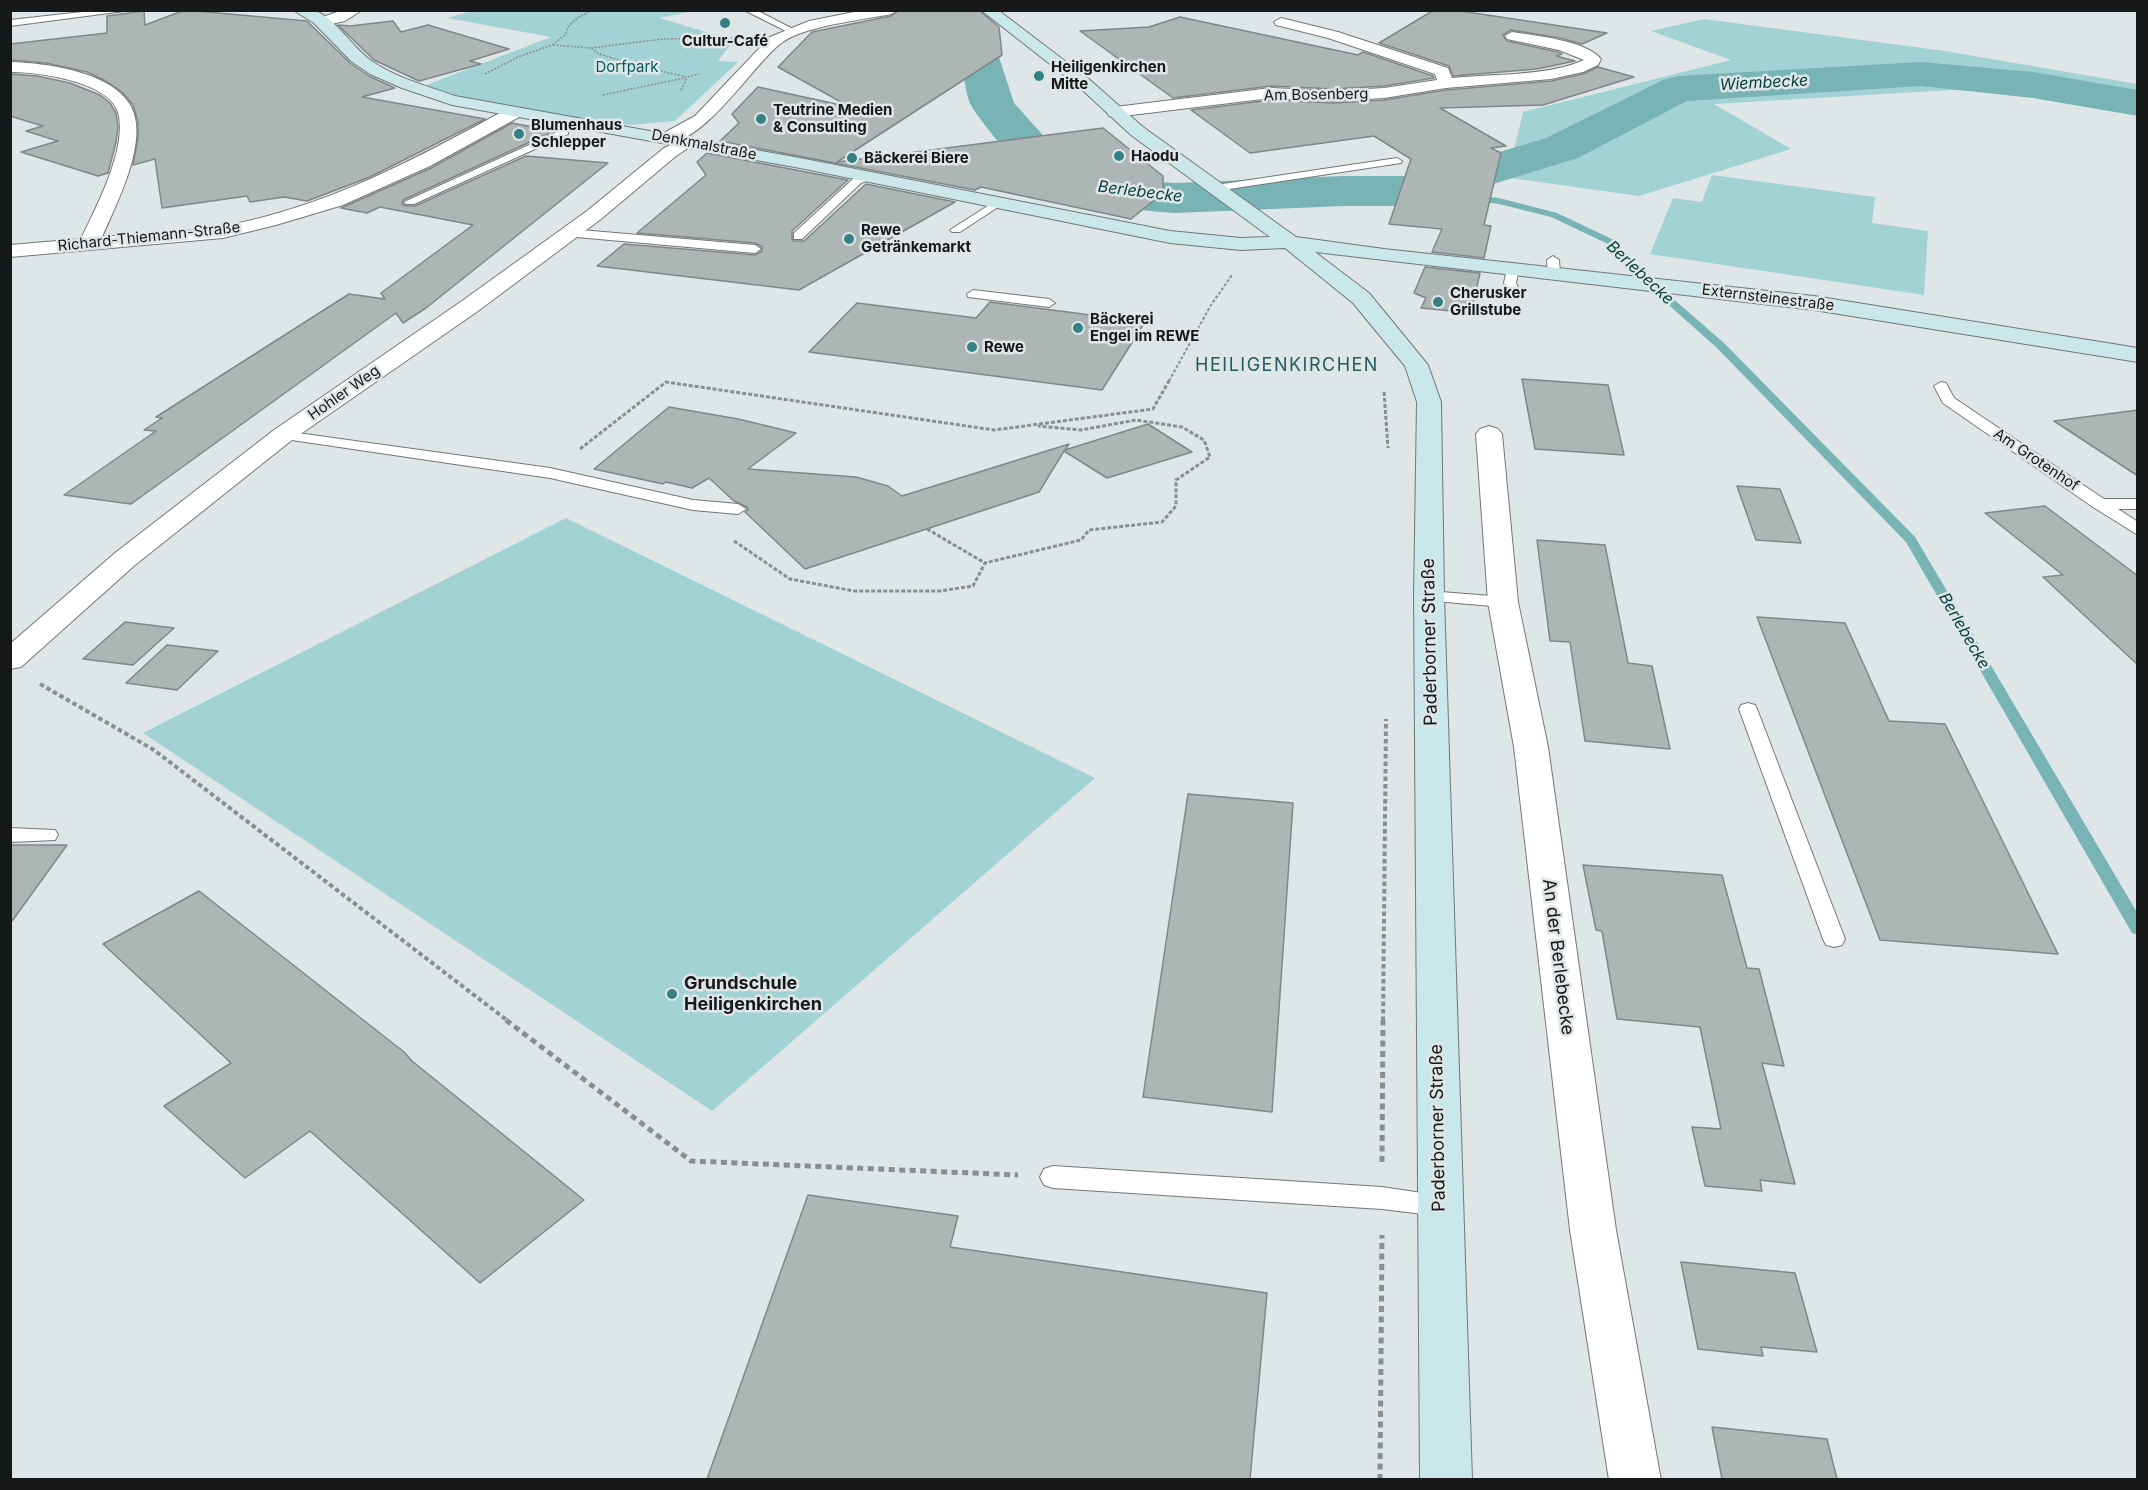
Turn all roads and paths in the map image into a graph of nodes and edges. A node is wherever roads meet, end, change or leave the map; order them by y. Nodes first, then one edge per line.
1 (128, 10) edge
2 (300, 10) edge
3 (355, 10) edge
4 (592, 10) edge
5 (748, 10) edge
6 (891, 10) edge
7 (988, 10) edge
8 (322, 22) junction
9 (1281, 22) dead end
10 (10, 23) edge
11 (793, 31) junction
12 (1512, 36) dead end
13 (775, 40) junction
14 (552, 45) junction
15 (591, 48) junction
16 (66, 59) dead end
17 (752, 65) junction
18 (18, 67) edge
19 (482, 75) dead end
20 (687, 77) junction
21 (1446, 83) junction
22 (602, 96) dead end
23 (515, 112) junction
24 (1115, 112) junction
25 (564, 132) dead end
26 (668, 138) junction
27 (688, 142) junction
28 (1397, 162) dead end
29 (867, 177) junction
30 (1216, 188) junction
31 (410, 202) dead end
32 (997, 203) junction
33 (956, 230) dead end
34 (569, 233) junction
35 (798, 236) dead end
36 (1290, 242) junction
37 (89, 243) junction
38 (754, 249) dead end
39 (10, 250) edge
40 (1468, 265) junction
41 (1514, 269) junction
42 (1234, 272) dead end
43 (1377, 285) junction
44 (974, 294) dead end
45 (1515, 295) dead end
46 (1049, 303) dead end
47 (2138, 355) edge
48 (1382, 382) dead end
49 (1941, 386) dead end
50 (1030, 426) junction
51 (1489, 434) dead end
52 (283, 435) junction
53 (1388, 453) dead end
54 (550, 473) junction
55 (2100, 504) junction
56 (2138, 504) edge
57 (738, 509) joint
58 (927, 529) dead end
59 (2138, 530) edge
60 (985, 563) junction
61 (1429, 596) junction
62 (1503, 602) junction
63 (10, 660) edge
64 (37, 682) dead end
65 (1748, 709) dead end
66 (1386, 713) dead end
67 (10, 835) edge
68 (48, 835) dead end
69 (1834, 939) dead end
70 (1053, 1177) joint
71 (1382, 1198) junction
72 (1440, 1205) junction
73 (1380, 1479) edge
74 (1446, 1479) edge
75 (1635, 1479) edge

1 - 10 lane
2 - 8 main road, Denkmalstraße
3 - 8 street
4 - 14 path
5 - 11 lane
6 - 11 street
7 - 24 main road, Paderborner Straße
8 - 23 main road, Denkmalstraße
9 - 21 street
11 - 13 street
12 - 21 street, Am Bosenberg
13 - 15 path
13 - 17 street
14 - 15 path
14 - 19 path
15 - 20 path
16 - 18 street
17 - 20 path
17 - 26 street
18 - 37 street
20 - 22 path
21 - 24 street, Am Bosenberg
23 - 26 main road, Denkmalstraße
23 - 37 street, Richard-Thiemann-Straße
24 - 30 main road, Paderborner Straße
25 - 31 lane
26 - 27 main road, Denkmalstraße
27 - 29 main road, Denkmalstraße
27 - 34 street, Hohler Weg
28 - 30 lane
29 - 32 main road, Denkmalstraße
29 - 35 lane
30 - 36 main road, Paderborner Straße
32 - 33 lane
32 - 36 main road, Denkmalstraße
34 - 38 lane
34 - 52 street, Hohler Weg
36 - 40 main road, Externsteinestraße
36 - 43 main road, Paderborner Straße
37 - 39 street, Richard-Thiemann-Straße
40 - 41 main road, Externsteinestraße
40 - 43 main road
41 - 45 lane
41 - 47 main road, Externsteinestraße
42 - 50 path
43 - 61 main road, Paderborner Straße
44 - 46 lane
48 - 53 path
49 - 55 lane, Am Grotenhof
50 - 54 path
50 - 60 path
51 - 62 street, An der Berlebecke
52 - 54 lane
52 - 63 street, Hohler Weg
54 - 57 lane
55 - 56 lane
55 - 59 lane, Am Grotenhof
57 - 60 path
58 - 60 path
61 - 62 lane
61 - 72 main road, Paderborner Straße
62 - 75 street, An der Berlebecke
64 - 70 path
65 - 69 lane
66 - 71 path
67 - 68 lane
70 - 71 lane
71 - 72 lane
71 - 73 path
72 - 74 main road, Paderborner Straße

